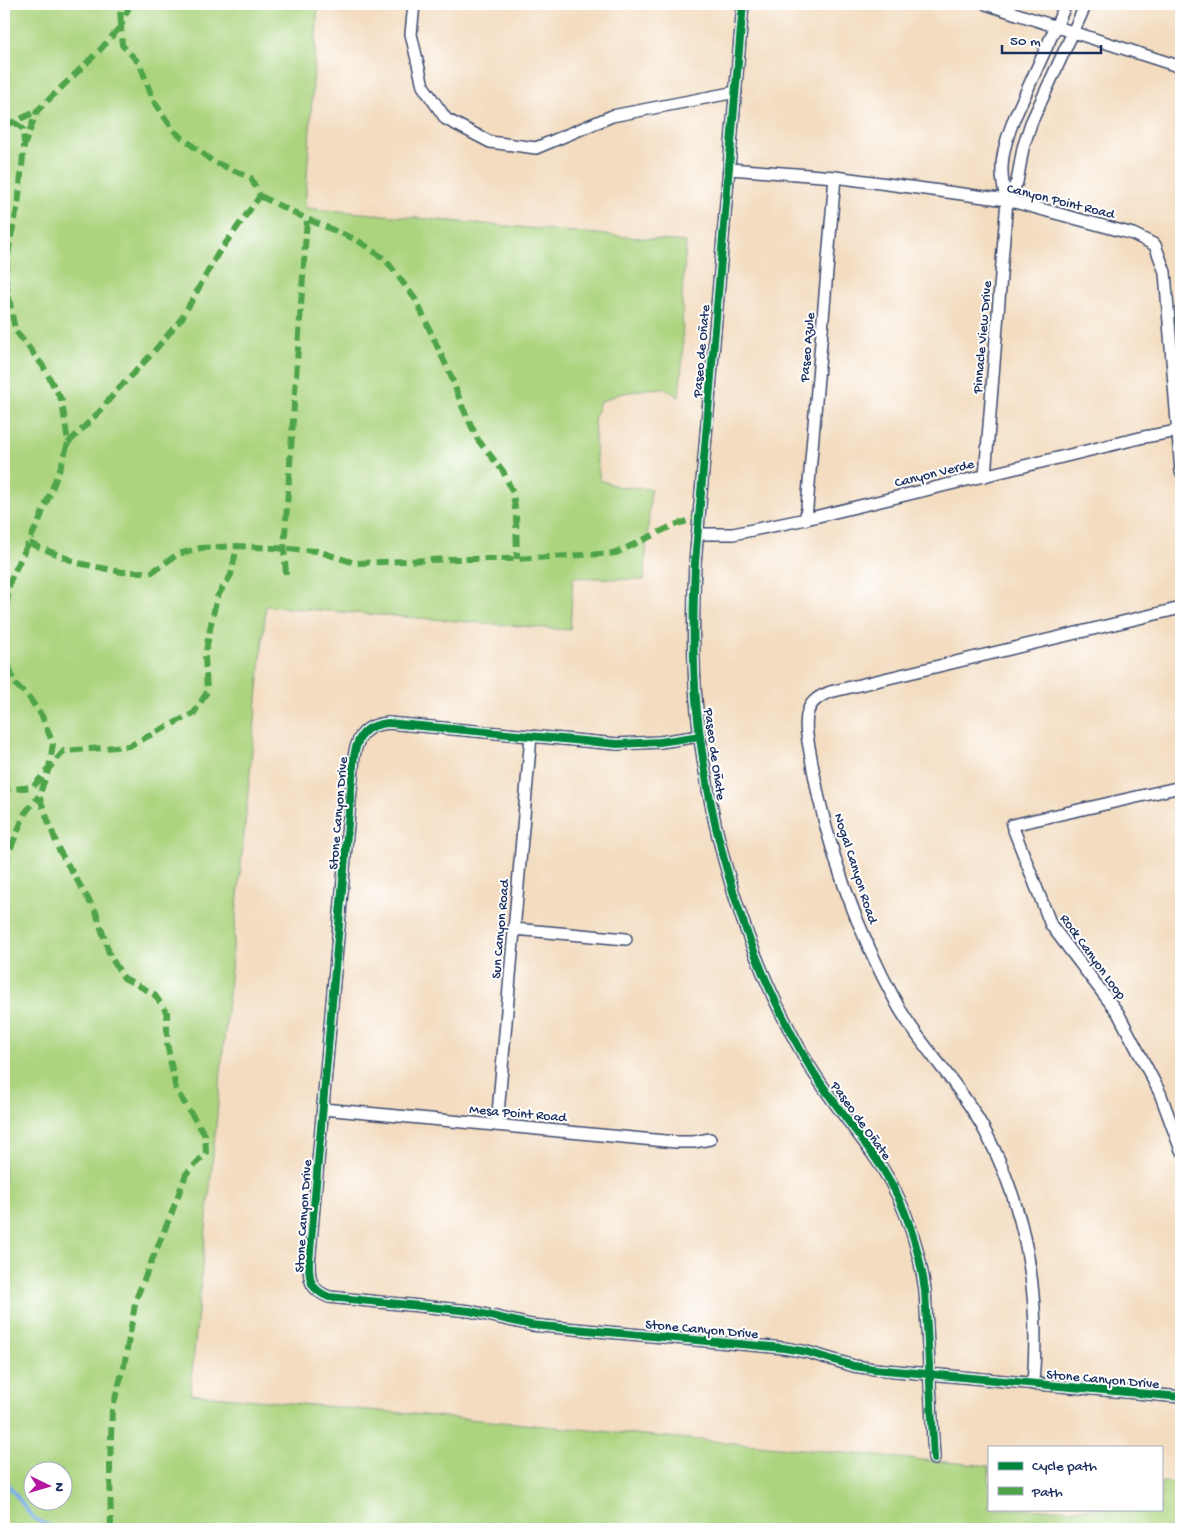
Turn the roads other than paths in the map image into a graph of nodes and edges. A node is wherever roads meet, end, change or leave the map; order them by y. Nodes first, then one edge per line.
1 (414, 4) edge
2 (743, 4) edge
3 (986, 4) edge
4 (1066, 4) edge
5 (1086, 4) edge
6 (1055, 27) junction
7 (1073, 33) junction
8 (1181, 66) edge
9 (736, 92) junction
10 (729, 169) junction
11 (836, 177) junction
12 (1007, 200) junction
13 (1178, 432) junction
14 (1181, 472) edge
15 (985, 476) junction
16 (806, 519) junction
17 (697, 534) junction
18 (1181, 608) edge
19 (531, 736) junction
20 (700, 736) junction
21 (1181, 787) edge
22 (514, 929) junction
23 (626, 939) dead end
24 (323, 1109) junction
25 (497, 1125) junction
26 (710, 1139) dead end
27 (1181, 1150) edge
28 (930, 1374) junction
29 (1033, 1384) junction
30 (1181, 1398) edge
31 (934, 1459) dead end

1 - 9 street
2 - 9 street, Paseo de Oñate
3 - 6 street
4 - 6 street, Pinnacle View Drive
5 - 7 street, Pinnacle View Drive
6 - 7 street
6 - 12 street, Pinnacle View Drive
7 - 8 street
7 - 12 street, Pinnacle View Drive
9 - 10 street, Paseo de Oñate
10 - 11 street, Canyon Point Road
10 - 17 street, Paseo de Oñate
11 - 12 street, Canyon Point Road
11 - 16 street, Paseo Azule
12 - 13 street, Canyon Point Road
12 - 15 street, Pinnacle View Drive
13 - 14 street, Canyon Point Road
13 - 15 street, Canyon Verde
15 - 16 street, Canyon Verde
16 - 17 street, Canyon Verde
17 - 20 street, Paseo de Oñate
18 - 29 street, Nogal Canyon Road
19 - 20 street, Stone Canyon Drive
19 - 22 street, Sun Canyon Road
19 - 24 street, Stone Canyon Drive
20 - 28 street, Paseo de Oñate
21 - 27 street, Rock Canyon Loop
22 - 23 street
22 - 25 street, Sun Canyon Road
24 - 25 street, Mesa Point Road
24 - 28 street, Stone Canyon Drive
25 - 26 street, Mesa Point Road
28 - 29 street, Stone Canyon Drive
28 - 31 street, Paseo de Oñate
29 - 30 street, Stone Canyon Drive

